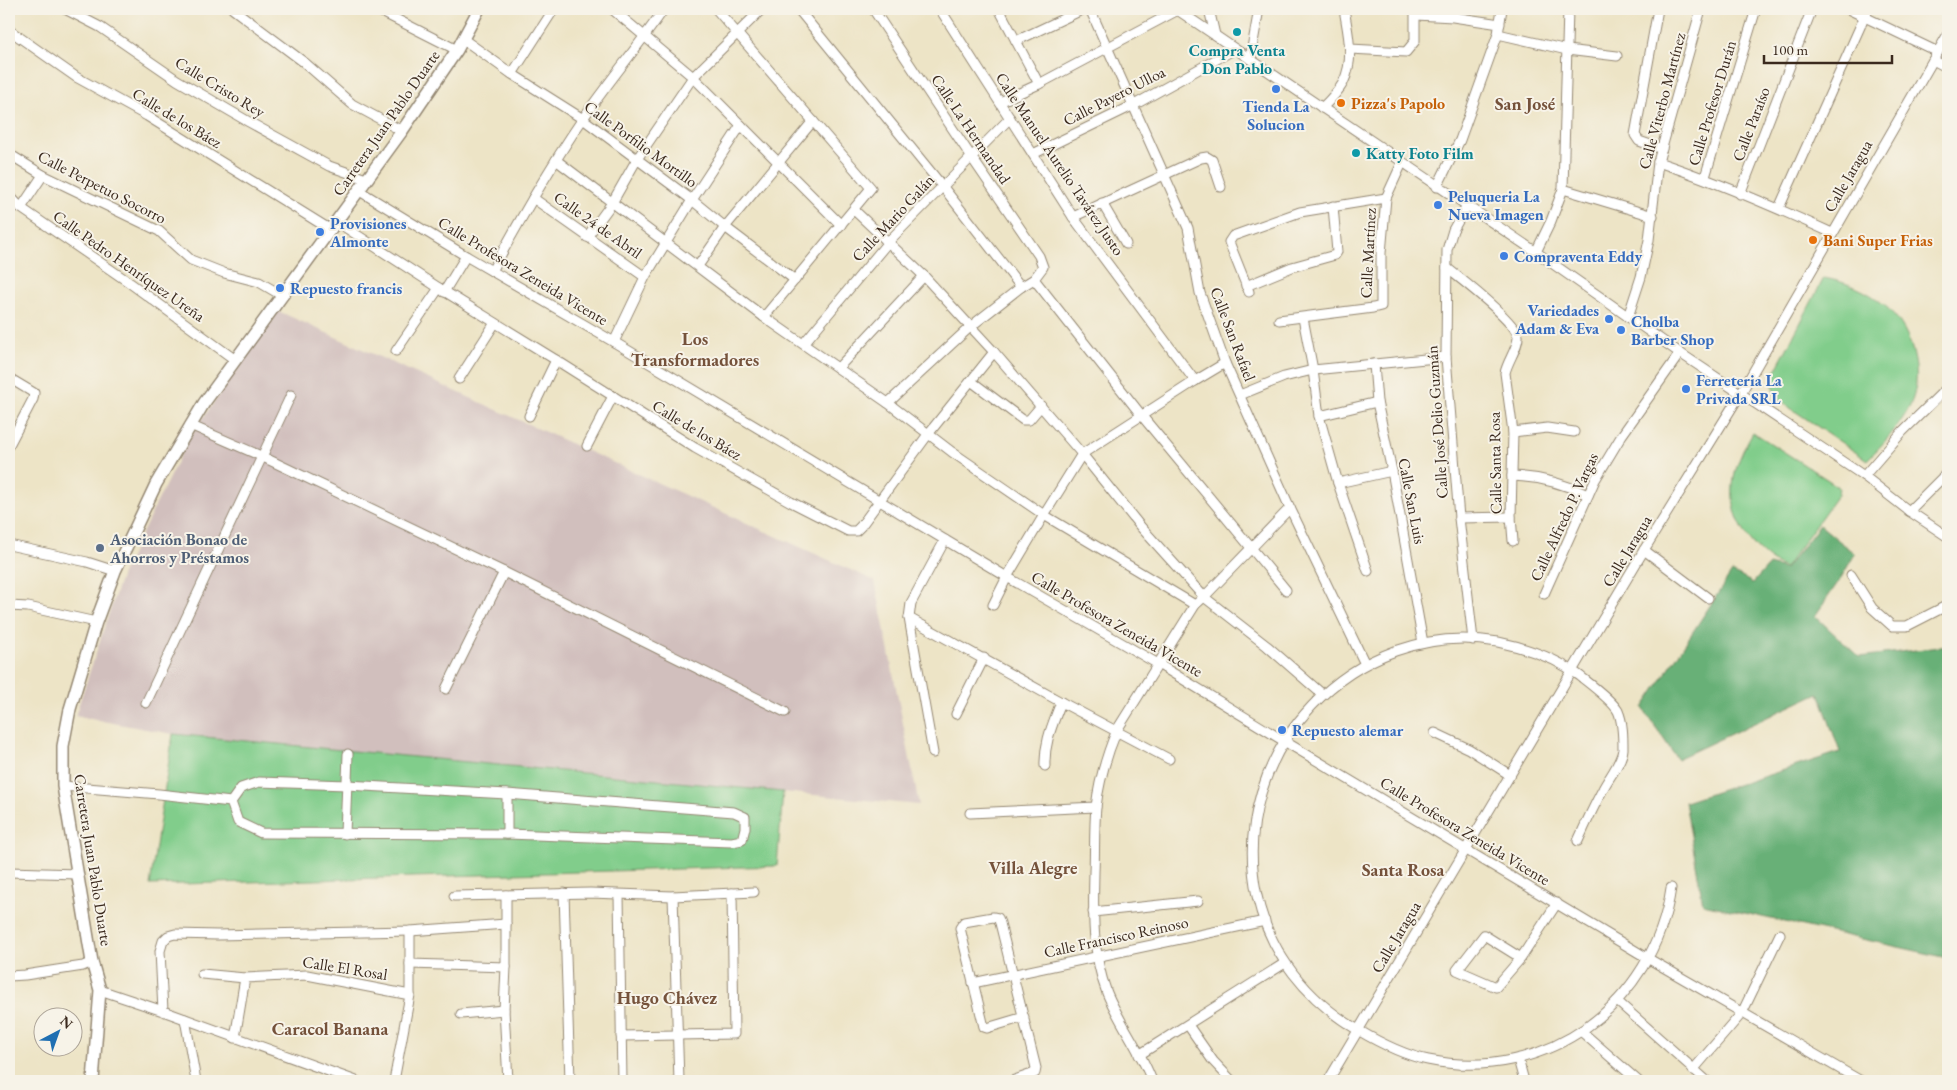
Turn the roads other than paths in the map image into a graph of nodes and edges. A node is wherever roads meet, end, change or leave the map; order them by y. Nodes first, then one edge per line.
1 (65, 9) edge
2 (233, 9) edge
3 (376, 9) edge
4 (478, 9) edge
5 (612, 9) edge
6 (664, 9) edge
7 (716, 9) edge
8 (762, 9) edge
9 (798, 9) edge
10 (873, 9) edge
11 (940, 9) edge
12 (999, 9) edge
13 (1084, 9) edge
14 (1090, 9) edge
15 (1209, 9) edge
16 (1259, 9) edge
17 (1344, 9) edge
18 (1502, 9) edge
19 (1568, 9) edge
20 (1658, 9) edge
21 (1701, 9) edge
22 (1756, 9) edge
23 (1812, 9) edge
24 (1848, 9) edge
25 (1177, 10) edge
26 (552, 12) dead end
27 (1415, 12) edge
28 (1867, 13) edge
29 (1498, 29) junction
30 (9, 30) edge
31 (739, 33) junction
32 (1948, 34) edge
33 (1215, 35) junction
34 (645, 36) junction
35 (463, 39) junction
36 (1016, 41) junction
37 (1108, 48) junction
38 (1235, 49) junction
39 (1350, 49) junction
40 (457, 50) junction
41 (1567, 50) junction
42 (1617, 56) dead end
43 (1935, 56) junction
44 (1250, 59) junction
45 (1948, 68) edge
46 (512, 74) junction
47 (693, 77) junction
48 (1039, 84) junction
49 (1000, 102) junction
50 (1134, 105) junction
51 (1322, 108) junction
52 (1010, 118) junction
53 (583, 119) junction
54 (813, 121) junction
55 (741, 125) junction
56 (402, 131) junction
57 (1662, 149) junction
58 (1033, 154) junction
59 (14, 157) dead end
60 (972, 158) junction
61 (637, 159) junction
62 (556, 160) junction
63 (1658, 162) junction
64 (1402, 163) junction
65 (779, 164) junction
66 (1165, 174) junction
67 (43, 175) junction
68 (1704, 178) junction
69 (366, 179) junction
70 (1437, 186) junction
71 (943, 187) junction
72 (1221, 187) dead end
73 (1563, 189) junction
74 (358, 190) junction
75 (1740, 194) junction
76 (9, 195) edge
77 (533, 198) junction
78 (1386, 198) junction
79 (692, 200) junction
80 (612, 203) junction
81 (1102, 203) junction
82 (1333, 206) junction
83 (1466, 207) junction
84 (21, 208) junction
85 (1779, 208) junction
86 (854, 210) junction
87 (1652, 216) junction
88 (1073, 217) junction
89 (841, 225) junction
90 (334, 226) junction
91 (725, 227) junction
92 (1832, 233) junction
93 (587, 237) junction
94 (889, 241) junction
95 (666, 243) junction
96 (1126, 244) dead end
97 (1536, 252) junction
98 (466, 256) junction
99 (698, 266) junction
100 (1447, 268) junction
101 (492, 271) junction
102 (924, 276) junction
103 (645, 277) junction
104 (1034, 279) junction
105 (795, 280) junction
106 (1021, 287) junction
107 (441, 290) junction
108 (283, 296) junction
109 (764, 317) junction
110 (1628, 317) junction
111 (1303, 318) junction
112 (1279, 320) dead end
113 (496, 323) junction
114 (970, 327) junction
115 (614, 342) junction
116 (804, 344) junction
117 (396, 351) dead end
118 (994, 352) junction
119 (1680, 353) junction
120 (1446, 357) junction
121 (234, 359) junction
122 (556, 360) junction
123 (1225, 363) junction
124 (1374, 364) junction
125 (838, 368) junction
126 (1313, 370) junction
127 (9, 378) edge
128 (459, 379) dead end
129 (971, 381) junction
130 (1195, 381) junction
131 (1948, 387) edge
132 (1741, 394) junction
133 (291, 395) dead end
134 (1240, 395) junction
135 (613, 396) junction
136 (1377, 402) junction
137 (888, 403) junction
138 (1041, 406) junction
139 (529, 416) dead end
140 (1142, 416) junction
141 (1319, 416) junction
142 (190, 425) junction
143 (1513, 432) junction
144 (1574, 432) dead end
145 (929, 433) junction
146 (9, 445) edge
147 (587, 446) dead end
148 (1082, 454) junction
149 (261, 456) junction
150 (1392, 471) junction
151 (1948, 472) edge
152 (1512, 476) junction
153 (1864, 476) junction
154 (1338, 483) junction
155 (1588, 495) junction
156 (881, 501) junction
157 (1290, 508) junction
158 (1909, 511) junction
159 (1044, 515) junction
160 (1511, 517) junction
161 (1459, 518) junction
162 (1948, 537) edge
163 (946, 540) junction
164 (1513, 541) dead end
165 (9, 545) edge
166 (1251, 548) junction
167 (1644, 550) junction
168 (115, 571) junction
169 (1368, 571) dead end
170 (504, 572) junction
171 (1851, 575) dead end
172 (1007, 577) junction
173 (1286, 590) dead end
174 (1544, 594) dead end
175 (1204, 597) junction
176 (1708, 598) dead end
177 (993, 605) dead end
178 (1194, 605) junction
179 (1948, 605) edge
180 (9, 606) edge
181 (909, 618) junction
182 (96, 622) junction
183 (1473, 640) junction
184 (1423, 643) junction
185 (984, 658) junction
186 (1158, 664) junction
187 (1365, 664) junction
188 (1573, 671) junction
189 (446, 689) dead end
190 (1322, 694) junction
191 (1061, 702) junction
192 (146, 703) dead end
193 (785, 712) dead end
194 (956, 714) dead end
195 (1116, 730) junction
196 (1435, 733) dead end
197 (1284, 742) junction
198 (933, 753) dead end
199 (348, 754) dead end
200 (1169, 759) dead end
201 (1045, 766) dead end
202 (1510, 775) junction
203 (347, 785) junction
204 (63, 786) junction
205 (506, 794) junction
206 (231, 802) junction
207 (1096, 807) junction
208 (970, 813) dead end
209 (345, 834) junction
210 (507, 834) junction
211 (1578, 841) dead end
212 (1466, 849) junction
213 (9, 872) edge
214 (78, 874) junction
215 (1671, 888) dead end
216 (754, 892) dead end
217 (564, 893) junction
218 (732, 893) junction
219 (506, 895) junction
220 (618, 895) junction
221 (454, 896) dead end
222 (673, 896) junction
223 (1198, 901) dead end
224 (1557, 903) junction
225 (1093, 912) junction
226 (1265, 921) junction
227 (506, 924) junction
228 (410, 931) junction
229 (1780, 934) dead end
230 (1097, 957) junction
231 (1521, 958) junction
232 (1648, 959) junction
233 (92, 962) junction
234 (1285, 963) junction
235 (410, 964) junction
236 (506, 967) junction
237 (202, 974) dead end
238 (1013, 974) junction
239 (9, 976) edge
240 (245, 978) junction
241 (973, 983) junction
242 (100, 990) junction
243 (410, 994) junction
244 (1617, 1001) junction
245 (504, 1010) junction
246 (163, 1011) junction
247 (1742, 1013) junction
248 (461, 1014) dead end
249 (1024, 1017) junction
250 (185, 1019) junction
251 (1188, 1025) junction
252 (1358, 1030) junction
253 (1582, 1031) junction
254 (621, 1036) junction
255 (678, 1036) junction
256 (235, 1038) junction
257 (1139, 1056) junction
258 (1518, 1059) junction
259 (1693, 1070) junction
260 (93, 1081) edge
261 (196, 1081) edge
262 (356, 1081) edge
263 (394, 1081) edge
264 (508, 1081) edge
265 (570, 1081) edge
266 (622, 1081) edge
267 (679, 1081) edge
268 (1012, 1081) edge
269 (1152, 1081) edge
270 (1232, 1081) edge
271 (1328, 1081) edge
272 (1524, 1081) edge
273 (1638, 1081) edge
274 (1707, 1081) edge
275 (1861, 1081) edge

1 - 69 street, Calle Cristo Rey
2 - 56 street
3 - 40 street
4 - 35 main road, Carretera Juan Pablo Duarte
5 - 34 street
6 - 34 street
7 - 31 street
8 - 31 street
9 - 71 street
10 - 60 street, Calle La Hermandad
11 - 49 street, Calle Manuel Aurelio Tavárez Justo
12 - 36 street
13 - 36 street
14 - 37 street, Calle San Rafael
15 - 33 street
16 - 44 street
17 - 39 street
18 - 29 street
19 - 41 street
20 - 57 street
21 - 57 street, Calle Viterbo Martínez
22 - 68 street, Calle Profesor Durán
23 - 75 street, Calle Paraíso
24 - 28 street
25 - 33 street
25 - 37 street
26 - 46 street
27 - 29 street
27 - 39 street
28 - 43 street
28 - 85 street
29 - 41 street
29 - 70 street
30 - 90 street, Calle de los Báez
31 - 47 street
31 - 54 street
32 - 43 street, Calle Jaragua
33 - 38 street
34 - 47 street
34 - 53 street
35 - 40 main road, Carretera Juan Pablo Duarte
35 - 46 street, Calle Porfilio Mortillo
36 - 48 street
37 - 48 street
37 - 50 street, Calle San Rafael
38 - 44 street
38 - 50 street, Calle Payero Ulloa
39 - 51 street
40 - 56 main road, Carretera Juan Pablo Duarte
41 - 42 street
41 - 73 street
43 - 45 street
43 - 92 street, Calle Jaragua
44 - 51 street
46 - 53 street, Calle Porfilio Mortillo
47 - 55 street
47 - 61 street
48 - 49 street
49 - 52 street, Calle Manuel Aurelio Tavárez Justo
50 - 58 street, Calle Payero Ulloa
50 - 66 street, Calle San Rafael
51 - 64 street
52 - 58 street, Calle Manuel Aurelio Tavárez Justo
52 - 60 street, Calle Mario Galán
53 - 61 street, Calle Porfilio Mortillo
53 - 62 street
54 - 65 street
54 - 86 street
55 - 65 street
55 - 79 street
56 - 69 main road, Carretera Juan Pablo Duarte
57 - 63 street, Calle Viterbo Martínez
58 - 88 street, Calle Manuel Aurelio Tavárez Justo
59 - 67 street, Calle Perpetuo Socorro
60 - 71 street, Calle Mario Galán
60 - 104 street, Calle La Hermandad
61 - 79 street, Calle Porfilio Mortillo
61 - 80 street
62 - 77 street
62 - 80 street
63 - 68 street
63 - 87 street, Calle Viterbo Martínez
64 - 70 street
64 - 78 street, Calle Martínez
65 - 89 street
65 - 91 street
66 - 72 street
66 - 81 street
66 - 123 street, Calle San Rafael
67 - 84 street
67 - 108 street, Calle Perpetuo Socorro
68 - 75 street
69 - 74 main road, Carretera Juan Pablo Duarte
70 - 83 street
71 - 94 street, Calle Mario Galán
71 - 106 street
73 - 87 street
73 - 97 street
74 - 90 main road, Carretera Juan Pablo Duarte
74 - 98 street, Calle Profesora Zeneida Vicente
75 - 85 street
76 - 84 street, Calle Pedro Henríquez Ureña
77 - 93 street, Calle 24 de Abril
77 - 101 street
78 - 82 street
78 - 111 street, Calle Martínez
79 - 91 street, Calle Porfilio Mortillo
79 - 95 street
80 - 93 street
80 - 95 street
81 - 88 street
81 - 96 street
82 - 82 street
83 - 97 street
83 - 100 street, Calle José Delio Guzmán
84 - 121 street, Calle Pedro Henríquez Ureña
85 - 92 street
86 - 89 street
86 - 94 street
87 - 110 street, Calle Viterbo Martínez
88 - 130 street, Calle Manuel Aurelio Tavárez Justo
89 - 105 street
90 - 107 street, Calle de los Báez
90 - 108 main road, Carretera Juan Pablo Duarte
91 - 99 street
91 - 105 street, Calle Porfilio Mortillo
92 - 132 street, Calle Jaragua
93 - 103 street, Calle 24 de Abril
94 - 102 street
94 - 116 street, Calle Mario Galán
95 - 99 street
95 - 103 street
97 - 110 street
98 - 101 street, Calle Profesora Zeneida Vicente
98 - 107 street
99 - 109 street
100 - 120 street, Calle José Delio Guzmán
100 - 143 street, Calle Santa Rosa
101 - 115 street, Calle Profesora Zeneida Vicente
102 - 114 street
102 - 125 street
103 - 115 street
104 - 106 street
104 - 140 street
105 - 109 street
106 - 114 street
107 - 113 street, Calle de los Báez
107 - 117 street
108 - 121 main road, Carretera Juan Pablo Duarte
109 - 116 street
110 - 119 street
111 - 112 street, Calle Martínez
111 - 126 street
113 - 122 street, Calle de los Báez
113 - 128 street
114 - 118 street
114 - 137 street
115 - 156 street, Calle Profesora Zeneida Vicente
116 - 125 street
118 - 129 street, Calle de los Báez
118 - 138 street
119 - 132 street
119 - 155 street, Calle Alfredo P. Vargas
120 - 124 street
120 - 161 street, Calle José Delio Guzmán
121 - 142 main road, Carretera Juan Pablo Duarte
122 - 135 street, Calle de los Báez
122 - 139 street
123 - 130 street
123 - 134 street, Calle San Rafael
124 - 126 street
124 - 136 street, Calle San Luis
125 - 137 street
126 - 134 street
126 - 141 street
127 - 146 street
129 - 138 street
129 - 145 street, Calle de los Báez
130 - 140 street
131 - 153 street
132 - 153 street
132 - 167 street, Calle Jaragua
133 - 149 street
134 - 157 street, Calle San Rafael
135 - 147 street
135 - 156 street, Calle de los Báez
136 - 141 street
136 - 150 street, Calle San Luis
137 - 145 street
138 - 148 street
140 - 148 street
140 - 166 street
141 - 154 street
142 - 149 street
142 - 168 main road, Carretera Juan Pablo Duarte
143 - 144 street
143 - 152 street, Calle Santa Rosa
145 - 156 street, Calle de los Báez
145 - 159 street
148 - 159 street
148 - 175 street
149 - 170 street
149 - 192 street
150 - 154 street
150 - 184 street, Calle San Luis
151 - 158 street
152 - 155 street
152 - 160 street, Calle Santa Rosa
153 - 158 street
154 - 169 street
155 - 174 street, Calle Alfredo P. Vargas
156 - 163 street, Calle Profesora Zeneida Vicente
157 - 166 street
157 - 187 street, Calle San Rafael
158 - 162 street
159 - 172 street
159 - 178 street
160 - 161 street
160 - 164 street, Calle Santa Rosa
161 - 183 street, Calle José Delio Guzmán
163 - 172 street, Calle Profesora Zeneida Vicente
163 - 181 street
165 - 168 street
166 - 173 street
166 - 175 street
167 - 176 street
167 - 188 street, Calle Jaragua
168 - 182 main road, Carretera Juan Pablo Duarte
170 - 189 street
170 - 193 street
171 - 179 street
172 - 177 street
172 - 186 street, Calle Profesora Zeneida Vicente
175 - 178 street
175 - 190 street
178 - 186 street
180 - 182 street
181 - 185 street
181 - 198 street
182 - 204 main road, Carretera Juan Pablo Duarte
183 - 184 street
183 - 188 street
184 - 187 street
185 - 191 street
185 - 194 street
186 - 195 street
186 - 197 street, Calle Profesora Zeneida Vicente
187 - 190 street
188 - 202 street, Calle Jaragua
188 - 211 street
190 - 197 street
191 - 195 street
191 - 201 street
195 - 200 street
195 - 207 street
196 - 202 street
197 - 212 street, Calle Profesora Zeneida Vicente
197 - 226 street
199 - 203 street
202 - 212 street, Calle Jaragua
203 - 205 street
203 - 206 street
203 - 209 street
204 - 206 street
204 - 214 main road, Carretera Juan Pablo Duarte
205 - 210 street
205 - 210 street
206 - 209 street
207 - 208 street
207 - 225 street
209 - 210 street
212 - 224 street, Calle Profesora Zeneida Vicente
212 - 252 street, Calle Jaragua
213 - 214 street
214 - 233 main road, Carretera Juan Pablo Duarte
215 - 232 street
216 - 218 street
217 - 219 street
217 - 220 street
217 - 265 street
218 - 222 street
218 - 255 street
219 - 221 street
219 - 227 street
220 - 222 street
220 - 254 street
222 - 255 street
223 - 225 street
224 - 231 street
224 - 232 street, Calle Profesora Zeneida Vicente
225 - 230 street
226 - 230 street, Calle Francisco Reinoso
226 - 234 street
227 - 228 street
227 - 236 street
228 - 235 street
228 - 246 street
229 - 247 street
230 - 238 street, Calle Francisco Reinoso
230 - 257 street
231 - 231 street
232 - 244 street
232 - 247 street, Calle Profesora Zeneida Vicente
233 - 239 street
233 - 242 main road, Carretera Juan Pablo Duarte
234 - 251 street
234 - 252 street
235 - 236 street
235 - 243 street
236 - 245 street
237 - 240 street, Calle El Rosal
238 - 241 street, Calle Francisco Reinoso
238 - 241 street
238 - 249 street
240 - 243 street, Calle El Rosal
240 - 256 street
241 - 249 street
242 - 246 street
242 - 260 main road, Carretera Juan Pablo Duarte
243 - 263 street
244 - 253 street
244 - 259 street
245 - 248 street
245 - 264 street
246 - 250 street
247 - 259 street
247 - 275 street, Calle Profesora Zeneida Vicente
249 - 268 street
250 - 256 street
250 - 261 street
251 - 257 street
251 - 270 street
252 - 258 street
252 - 271 street, Calle Jaragua
253 - 258 street
253 - 273 street
254 - 255 street
254 - 266 street
255 - 267 street
256 - 262 street
257 - 269 street
258 - 272 street
259 - 274 street

